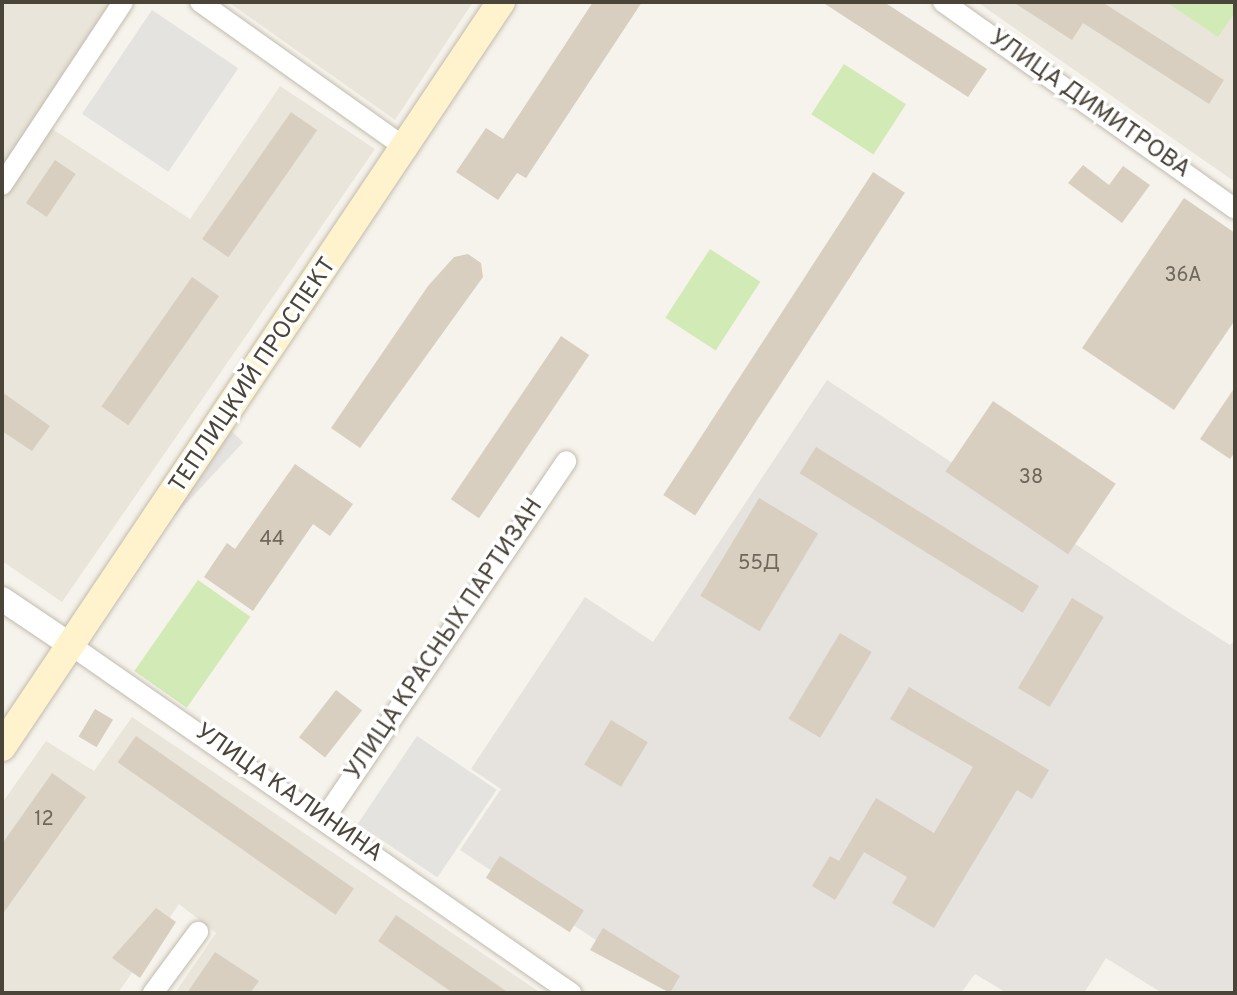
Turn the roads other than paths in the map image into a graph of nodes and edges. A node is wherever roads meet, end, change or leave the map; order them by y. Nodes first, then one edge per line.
1 (123, 2) edge
2 (200, 2) edge
3 (501, 2) edge
4 (943, 2) edge
5 (407, 149) junction
6 (2, 185) edge
7 (1235, 209) edge
8 (566, 461) dead end
9 (2, 599) edge
10 (72, 646) junction
11 (2, 747) edge
12 (324, 819) junction
13 (198, 932) dead end
14 (153, 993) edge
15 (571, 993) edge

1 - 6 street
2 - 5 street
3 - 5 main road, ТЕПЛИЦКИЙ ПРОСПЕКТ
4 - 7 street, УЛИЦА ДИМИТРОВА
5 - 10 main road, ТЕПЛИЦКИЙ ПРОСПЕКТ
8 - 12 street, УЛИЦА КРАСНЫХ ПАРТИЗАН
9 - 10 street, УЛИЦА КАЛИНИНА
10 - 11 main road, ТЕПЛИЦКИЙ ПРОСПЕКТ
10 - 12 street, УЛИЦА КАЛИНИНА
12 - 15 street, УЛИЦА КАЛИНИНА
13 - 14 street

